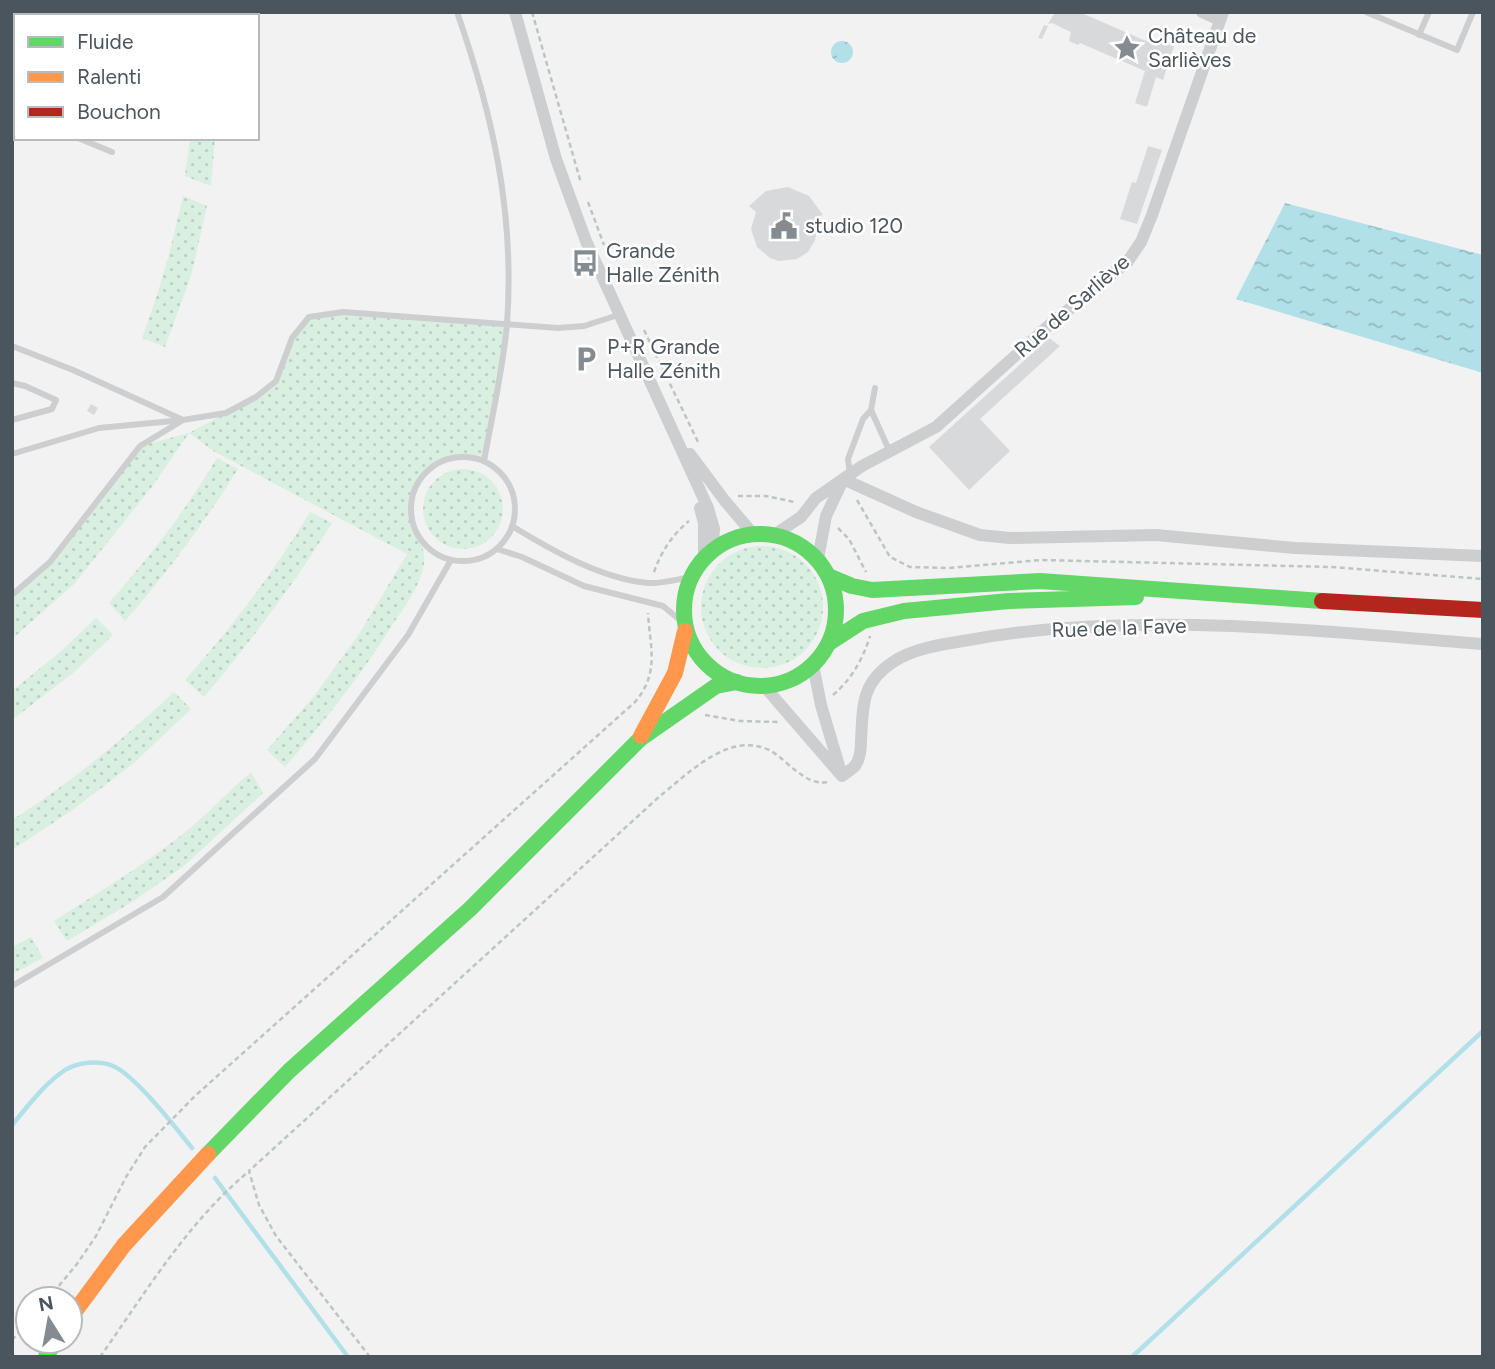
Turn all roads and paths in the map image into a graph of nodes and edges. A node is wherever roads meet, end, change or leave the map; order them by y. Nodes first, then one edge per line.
1 (457, 12) edge
2 (514, 12) edge
3 (532, 12) edge
4 (1202, 12) edge
5 (1366, 12) edge
6 (1429, 12) edge
7 (1473, 12) edge
8 (1221, 16) edge
9 (1384, 16) edge
10 (1419, 35) junction
11 (83, 140) edge
12 (113, 152) dead end
13 (582, 185) dead end
14 (586, 196) dead end
15 (606, 249) dead end
16 (618, 315) junction
17 (507, 323) junction
18 (642, 326) dead end
19 (12, 346) edge
20 (12, 383) edge
21 (876, 388) dead end
22 (871, 410) junction
23 (183, 420) junction
24 (12, 421) edge
25 (676, 434) junction
26 (699, 443) dead end
27 (889, 450) junction
28 (12, 454) edge
29 (484, 460) junction
30 (847, 477) junction
31 (728, 496) junction
32 (738, 496) junction
33 (809, 507) junction
34 (701, 513) junction
35 (826, 516) junction
36 (512, 526) junction
37 (753, 534) junction
38 (774, 535) junction
39 (496, 549) junction
40 (708, 555) junction
41 (1483, 556) edge
42 (818, 559) junction
43 (451, 560) junction
44 (691, 577) junction
45 (1483, 579) edge
46 (831, 581) junction
47 (649, 583) junction
48 (1092, 583) junction
49 (872, 590) junction
50 (12, 595) edge
51 (1237, 596) junction
52 (647, 601) junction
53 (1483, 610) edge
54 (874, 617) junction
55 (686, 625) junction
56 (829, 643) junction
57 (1483, 644) edge
58 (813, 665) junction
59 (737, 682) junction
60 (764, 686) junction
61 (821, 705) junction
62 (706, 715) dead end
63 (795, 719) junction
64 (640, 739) junction
65 (842, 776) junction
66 (12, 986) edge
67 (249, 1171) junction
68 (60, 1285) edge
69 (84, 1299) edge
70 (100, 1357) edge
71 (370, 1357) edge

1 - 17 lane
2 - 16 street
3 - 13 path
4 - 8 street, Rue de Sarliève
5 - 9 lane
6 - 10 lane
7 - 10 lane
8 - 27 street, Rue de Sarliève
9 - 10 lane
11 - 12 lane
14 - 15 path
16 - 17 lane
16 - 25 street
17 - 23 lane
17 - 29 lane
18 - 26 path
19 - 23 lane
20 - 24 lane
21 - 22 lane
22 - 27 lane
22 - 30 lane
23 - 28 lane
23 - 50 lane
25 - 31 street
25 - 34 street
25 - 40 street
27 - 30 street, Rue de Sarliève
29 - 36 lane
29 - 43 lane
30 - 33 street, Rue de Sarliève
30 - 35 street
30 - 41 street
30 - 45 path
31 - 32 path
31 - 32 path
31 - 37 street
32 - 33 path
33 - 38 street, Rue de Sarliève
34 - 40 street
34 - 47 path
35 - 42 street
35 - 49 path
36 - 39 lane
36 - 47 lane
37 - 38 main road
37 - 40 main road
38 - 42 main road
39 - 43 lane
39 - 52 lane
40 - 44 main road
42 - 46 main road
43 - 66 lane
44 - 47 lane
44 - 55 main road
46 - 48 main road
46 - 49 main road
46 - 56 main road
48 - 49 main road
48 - 51 main road
51 - 53 main road
51 - 54 main road
52 - 55 lane
52 - 68 path
54 - 56 main road
54 - 61 path
55 - 59 main road
55 - 64 main road
56 - 58 main road
57 - 65 street, Rue de la Fave
58 - 60 main road
58 - 61 street
59 - 60 main road
59 - 64 main road
60 - 63 street
61 - 65 street
62 - 63 path
63 - 65 street
64 - 69 main road
65 - 67 path
67 - 70 path
67 - 71 path

